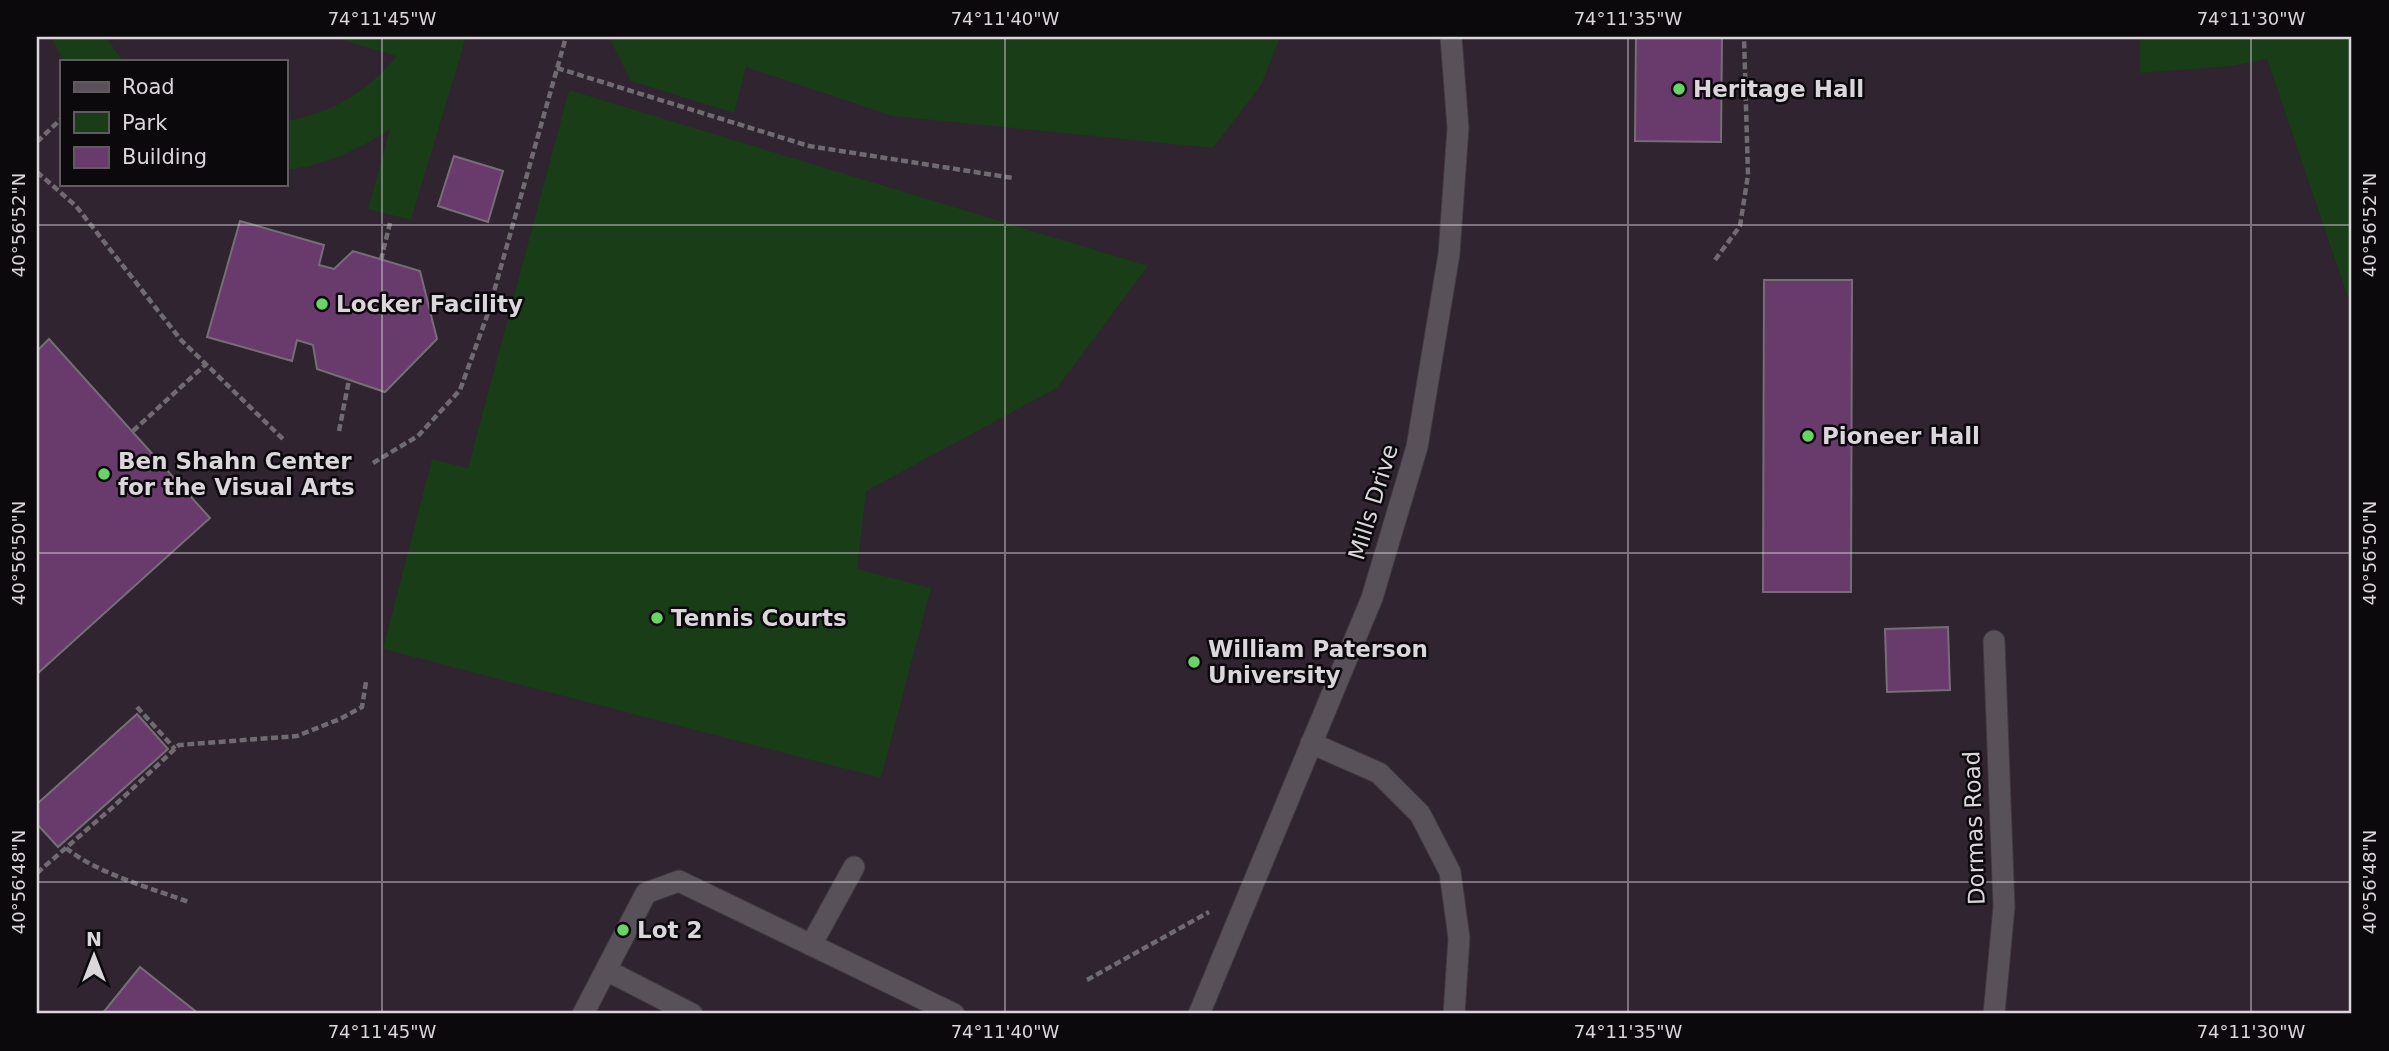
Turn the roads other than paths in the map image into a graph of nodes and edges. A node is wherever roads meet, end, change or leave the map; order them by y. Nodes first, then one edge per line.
1 (1451, 37) edge
2 (1994, 641) dead end
3 (1311, 743) junction
4 (854, 867) dead end
5 (811, 945) junction
6 (606, 970) junction
7 (583, 1014) edge
8 (692, 1014) edge
9 (954, 1014) edge
10 (1199, 1014) edge
11 (1454, 1014) edge
12 (1994, 1014) edge

1 - 3 street, Mills Drive
2 - 12 street, Dormas Road
3 - 10 street, Mills Drive
3 - 11 street
4 - 5 street
5 - 6 street
5 - 9 street
6 - 7 street
6 - 8 street

